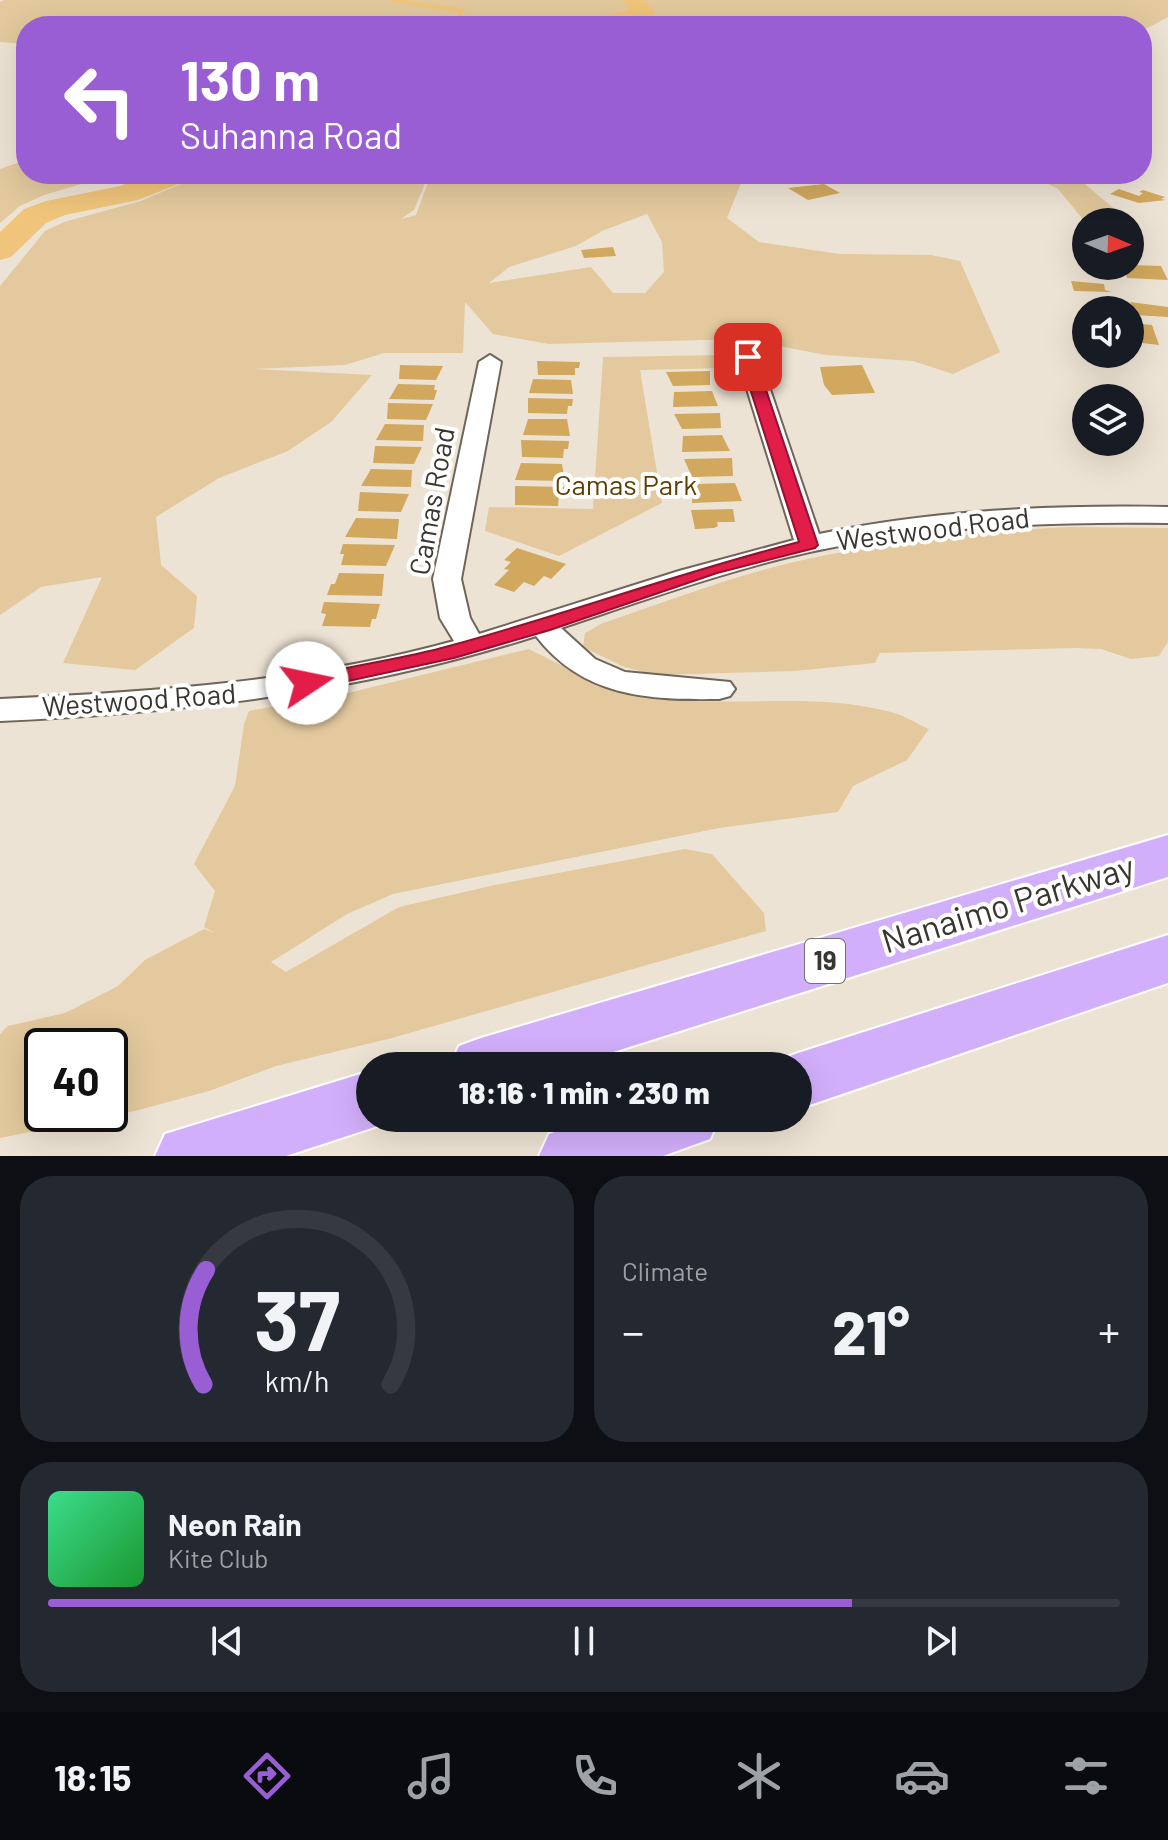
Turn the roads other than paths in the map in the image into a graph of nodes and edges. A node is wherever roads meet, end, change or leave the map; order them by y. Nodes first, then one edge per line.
1 (748, 357) dead end
2 (490, 362) dead end
3 (1168, 515) edge
4 (809, 545) junction
5 (543, 625) junction
6 (471, 646) junction
7 (719, 689) dead end
8 (0, 710) edge
9 (1168, 856) edge
10 (1168, 959) edge
11 (527, 1052) edge
12 (812, 1076) edge
13 (356, 1104) edge
14 (645, 1132) edge
15 (188, 1156) edge
16 (572, 1156) edge

1 - 4 street
2 - 6 street, Camas Road
3 - 4 street, Westwood Road
4 - 5 street, Westwood Road
5 - 6 street, Westwood Road
5 - 7 street
6 - 8 street, Westwood Road
9 - 11 highway, Nanaimo Parkway / 19
10 - 12 highway
13 - 15 highway
14 - 16 highway

